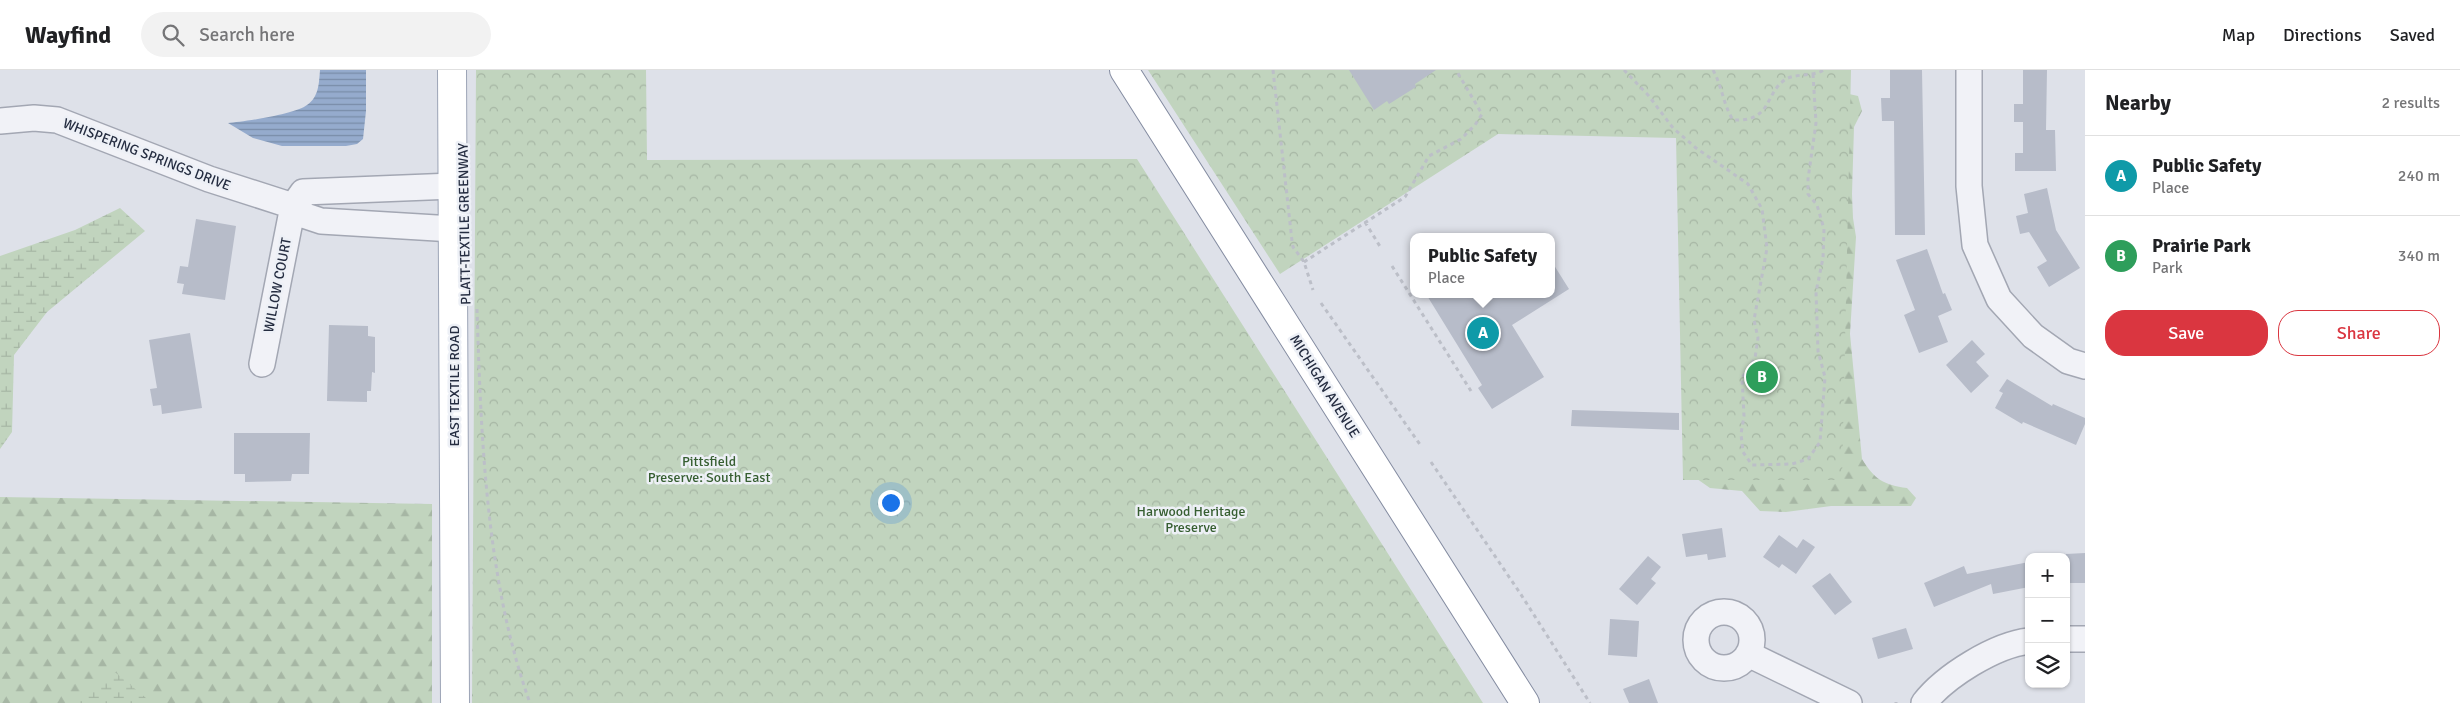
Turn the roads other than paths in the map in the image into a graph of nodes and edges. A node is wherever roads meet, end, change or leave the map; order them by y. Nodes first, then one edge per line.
1 (452, 70) edge
2 (1124, 70) edge
3 (1969, 70) edge
4 (0, 121) edge
5 (453, 186) junction
6 (292, 206) junction
7 (453, 229) junction
8 (262, 364) dead end
9 (2085, 366) edge
10 (2070, 639) edge
11 (2085, 639) edge
12 (2025, 642) edge
13 (1748, 654) dead end
14 (455, 703) edge
15 (1525, 703) edge
16 (1849, 703) edge
17 (1924, 703) edge

1 - 5 main road, EAST TEXTILE ROAD
2 - 15 main road, MICHIGAN AVENUE
3 - 9 street
4 - 6 street, WHISPERING SPRINGS DRIVE
5 - 6 street
5 - 7 main road, EAST TEXTILE ROAD
6 - 7 street, WHISPERING SPRINGS DRIVE
6 - 8 street, WILLOW COURT
7 - 14 main road, EAST TEXTILE ROAD
10 - 11 street
12 - 17 street
13 - 16 street

